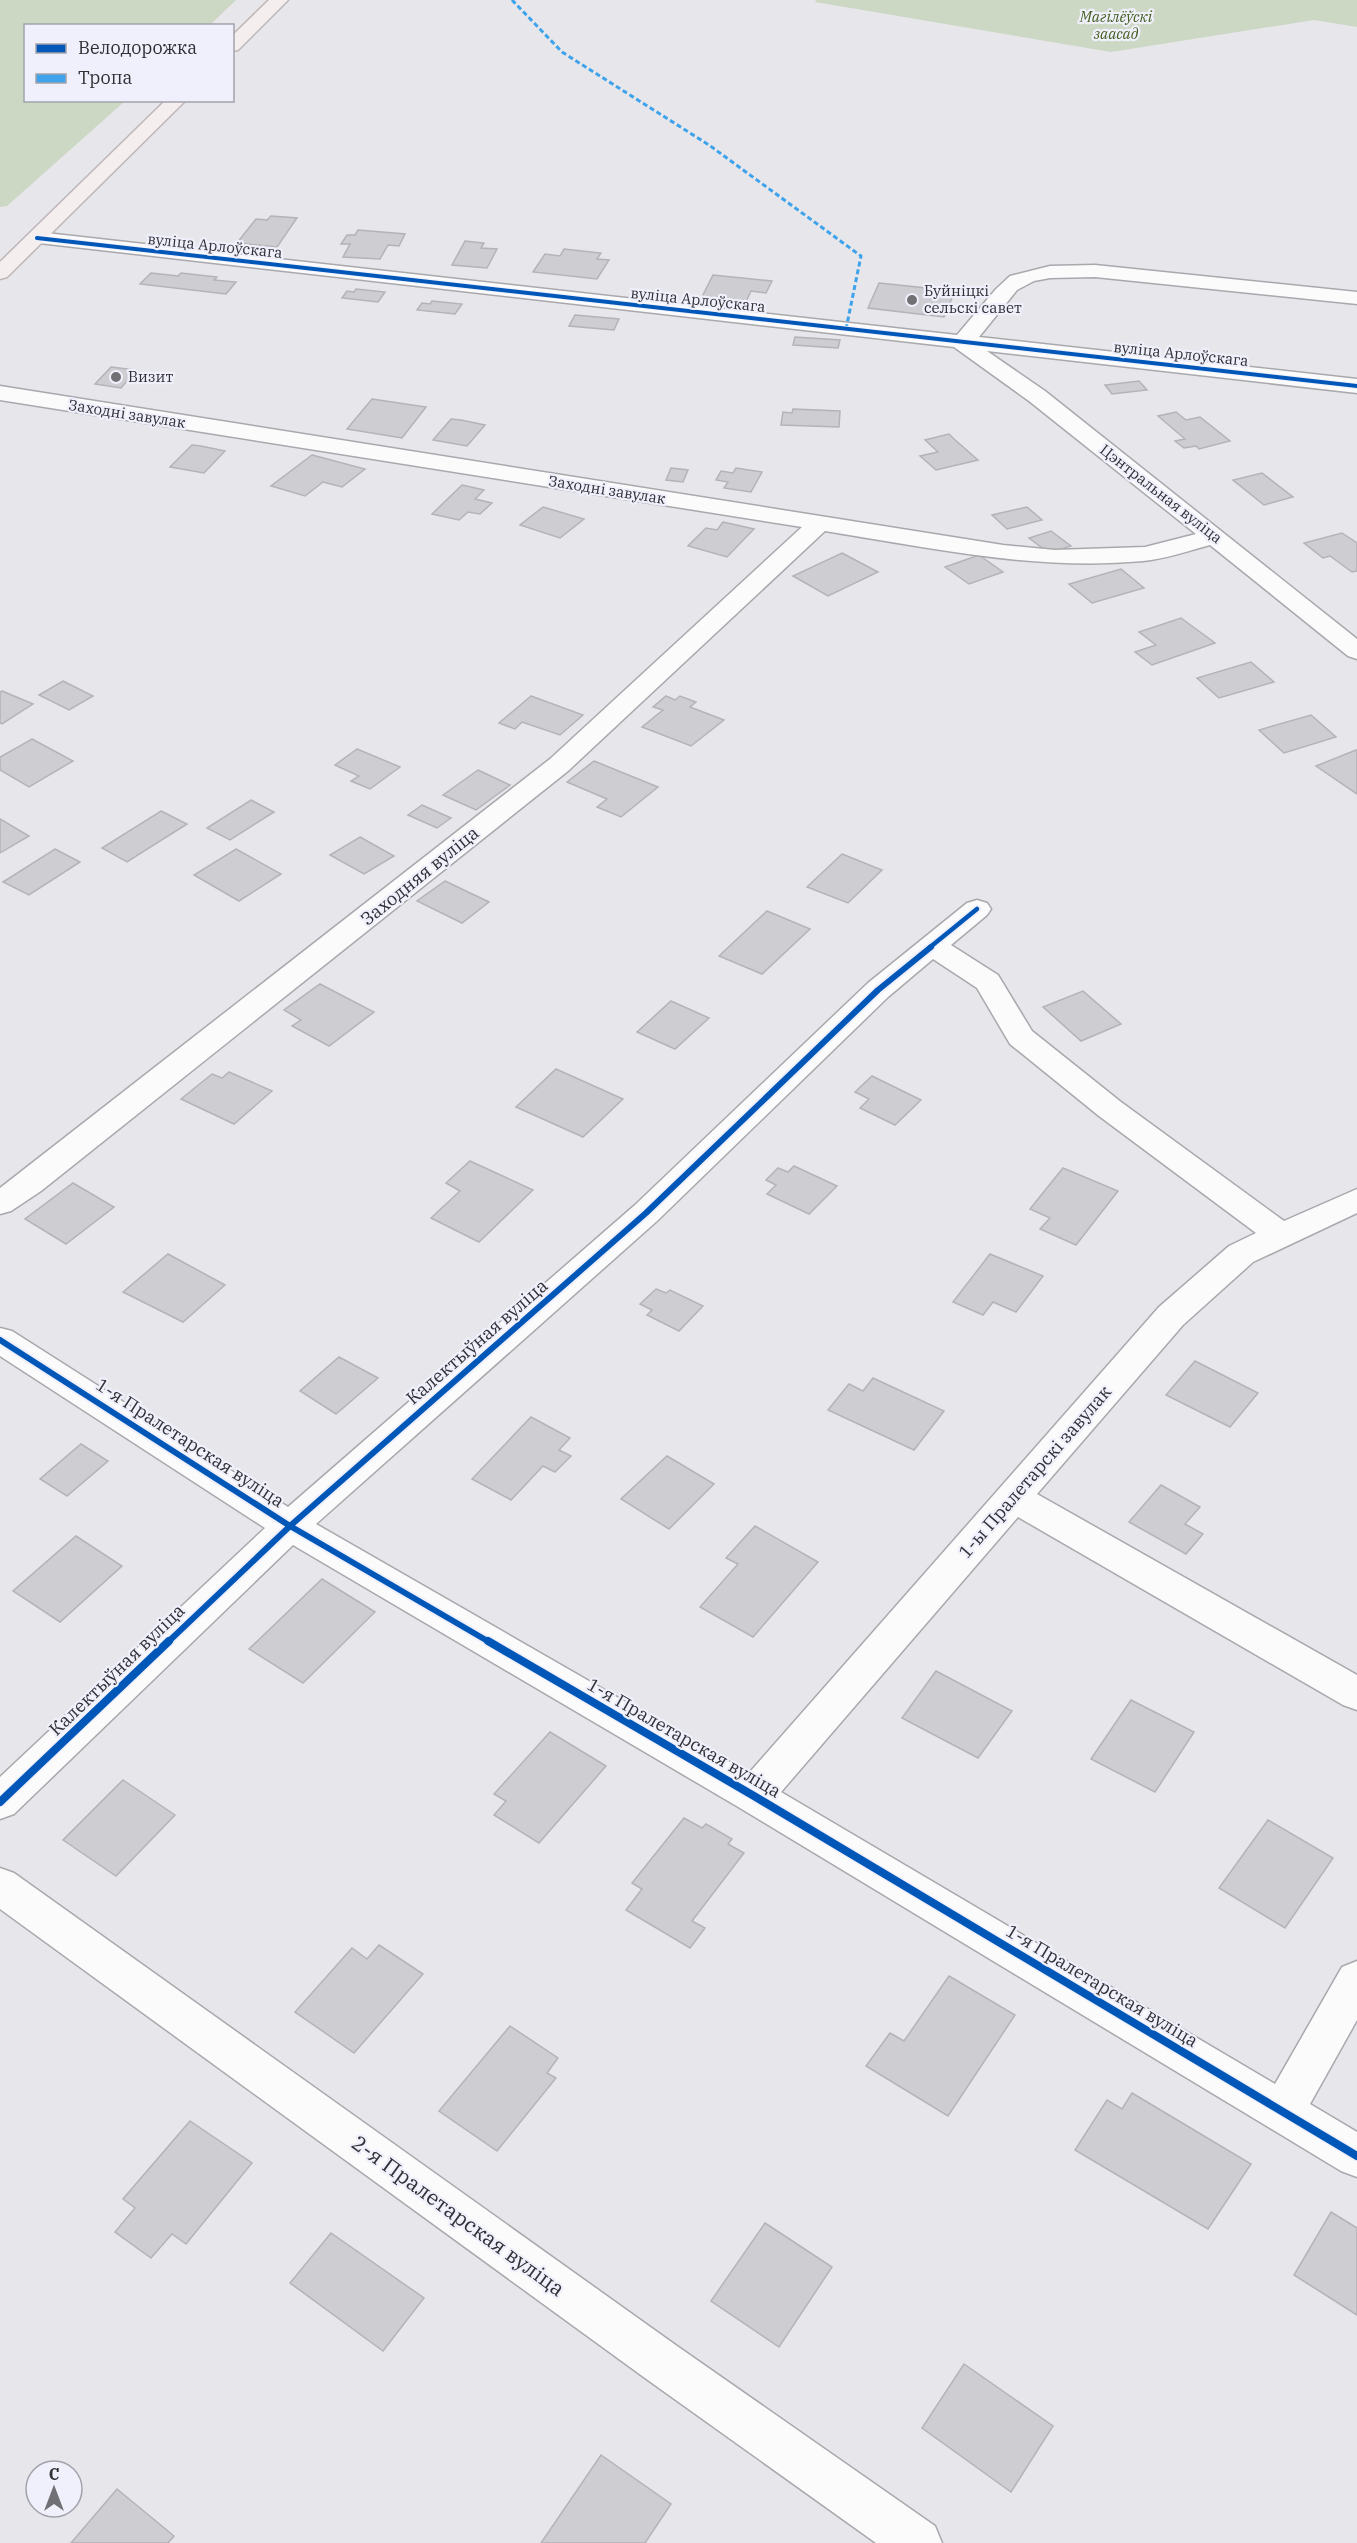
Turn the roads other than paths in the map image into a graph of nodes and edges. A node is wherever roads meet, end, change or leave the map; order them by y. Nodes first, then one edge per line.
1 (279, 0) edge
2 (234, 44) edge
3 (175, 102) edge
4 (9, 236) dead end
5 (37, 238) junction
6 (0, 273) edge
7 (1357, 298) edge
8 (961, 342) junction
9 (1357, 386) edge
10 (0, 393) edge
11 (819, 524) junction
12 (1215, 537) junction
13 (1357, 651) edge
14 (977, 909) dead end
15 (933, 946) junction
16 (1357, 1200) edge
17 (0, 1203) edge
18 (1281, 1234) junction
19 (0, 1340) edge
20 (1013, 1497) junction
21 (290, 1526) junction
22 (1357, 1694) edge
23 (754, 1796) junction
24 (0, 1802) edge
25 (0, 1886) edge
26 (1357, 1980) edge
27 (1283, 2111) junction
28 (1357, 2156) edge
29 (918, 2543) edge

1 - 2 main road
3 - 5 main road
4 - 5 main road
5 - 6 main road
5 - 8 street, вуліца Арлоўскага
7 - 8 street
8 - 9 street, вуліца Арлоўскага
8 - 12 street, Цэнтральная вуліца
10 - 11 street, Заходні завулак
11 - 12 street, Заходні завулак
11 - 17 street, Заходняя вуліца
12 - 13 street, Цэнтральная вуліца
14 - 15 street, Калектыўная вуліца
15 - 18 street
15 - 21 street, Калектыўная вуліца
16 - 18 street, 1-ы Пралетарскі завулак
18 - 20 street, 1-ы Пралетарскі завулак
19 - 21 street, 1-я Пралетарская вуліца
20 - 22 street
20 - 23 street, 1-ы Пралетарскі завулак
21 - 23 street, 1-я Пралетарская вуліца
21 - 24 street, Калектыўная вуліца
23 - 27 street, 1-я Пралетарская вуліца
25 - 29 street, 2-я Пралетарская вуліца
26 - 27 street
27 - 28 street, 1-я Пралетарская вуліца

